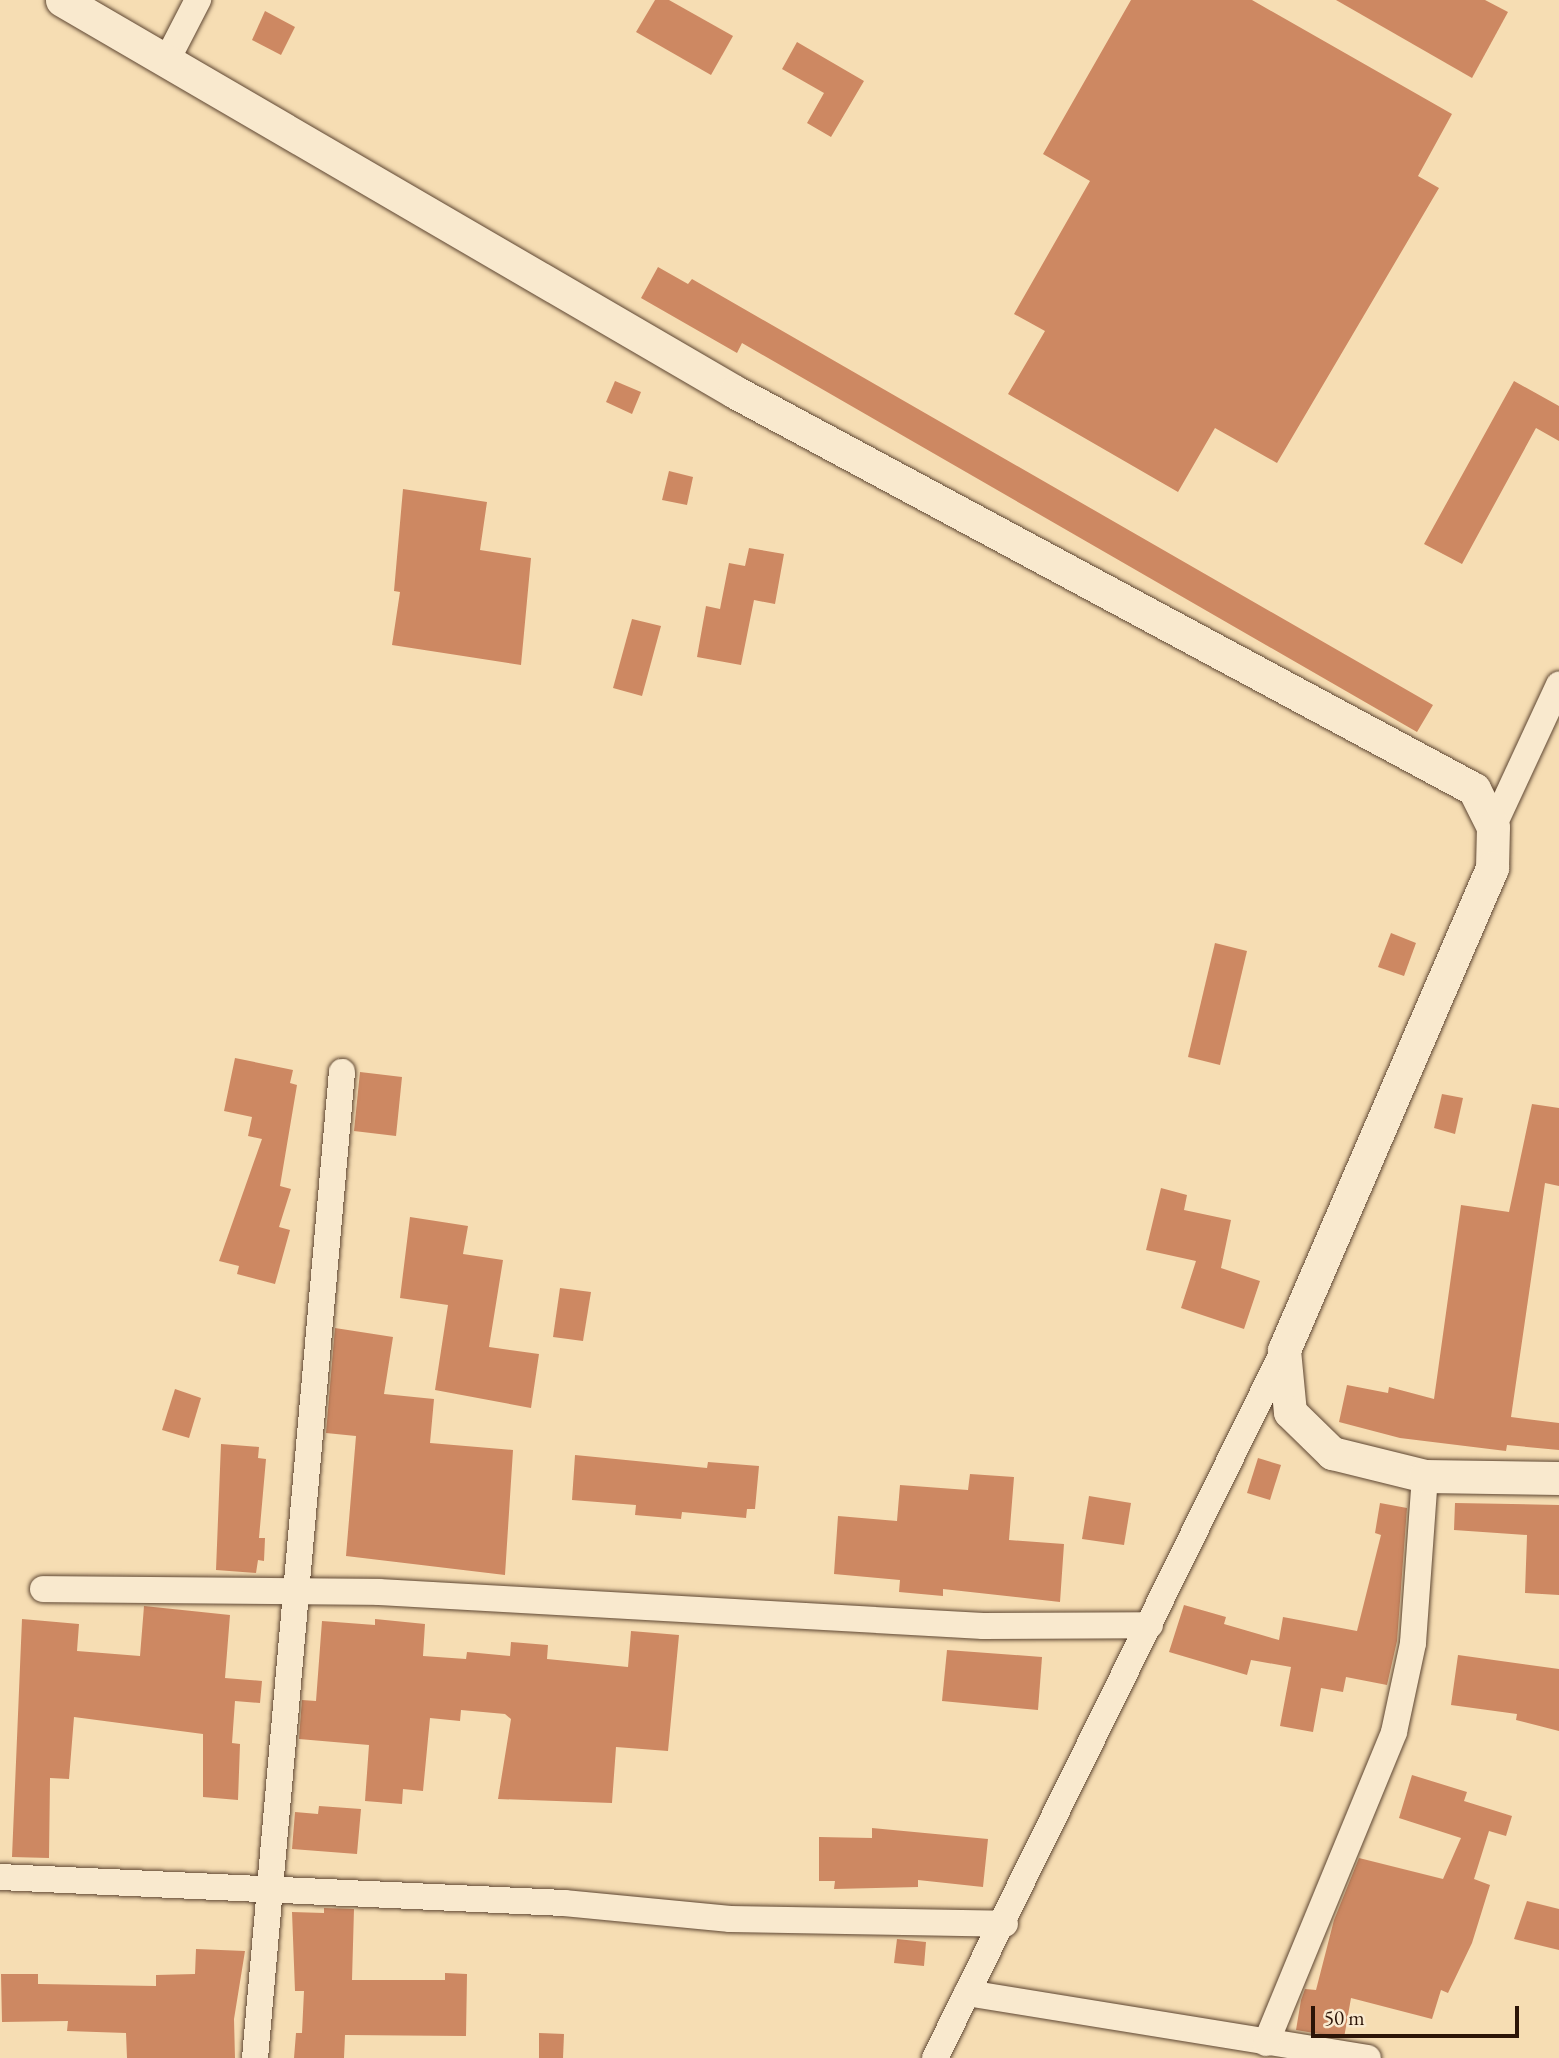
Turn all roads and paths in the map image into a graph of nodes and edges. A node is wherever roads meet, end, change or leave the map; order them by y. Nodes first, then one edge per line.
1 (62, 0) edge
2 (198, 0) edge
3 (167, 60) junction
4 (1559, 685) edge
5 (1493, 827) junction
6 (342, 1072) dead end
7 (1284, 1350) junction
8 (1425, 1476) junction
9 (1559, 1478) edge
10 (43, 1590) dead end
11 (293, 1590) junction
12 (1150, 1625) junction
13 (0, 1877) edge
14 (270, 1891) junction
15 (1005, 1924) junction
16 (967, 1993) junction
17 (1278, 2049) edge
18 (256, 2058) edge
19 (934, 2058) edge
20 (1368, 2058) edge

1 - 3 street
2 - 3 street
3 - 5 street
4 - 5 street
5 - 7 street
6 - 11 street
7 - 8 street
7 - 12 street
8 - 9 street
8 - 17 street
10 - 11 street
11 - 12 street
11 - 14 street
12 - 15 street
13 - 14 street
14 - 15 street
14 - 18 street
15 - 16 street
16 - 17 street
16 - 19 street
17 - 20 street

